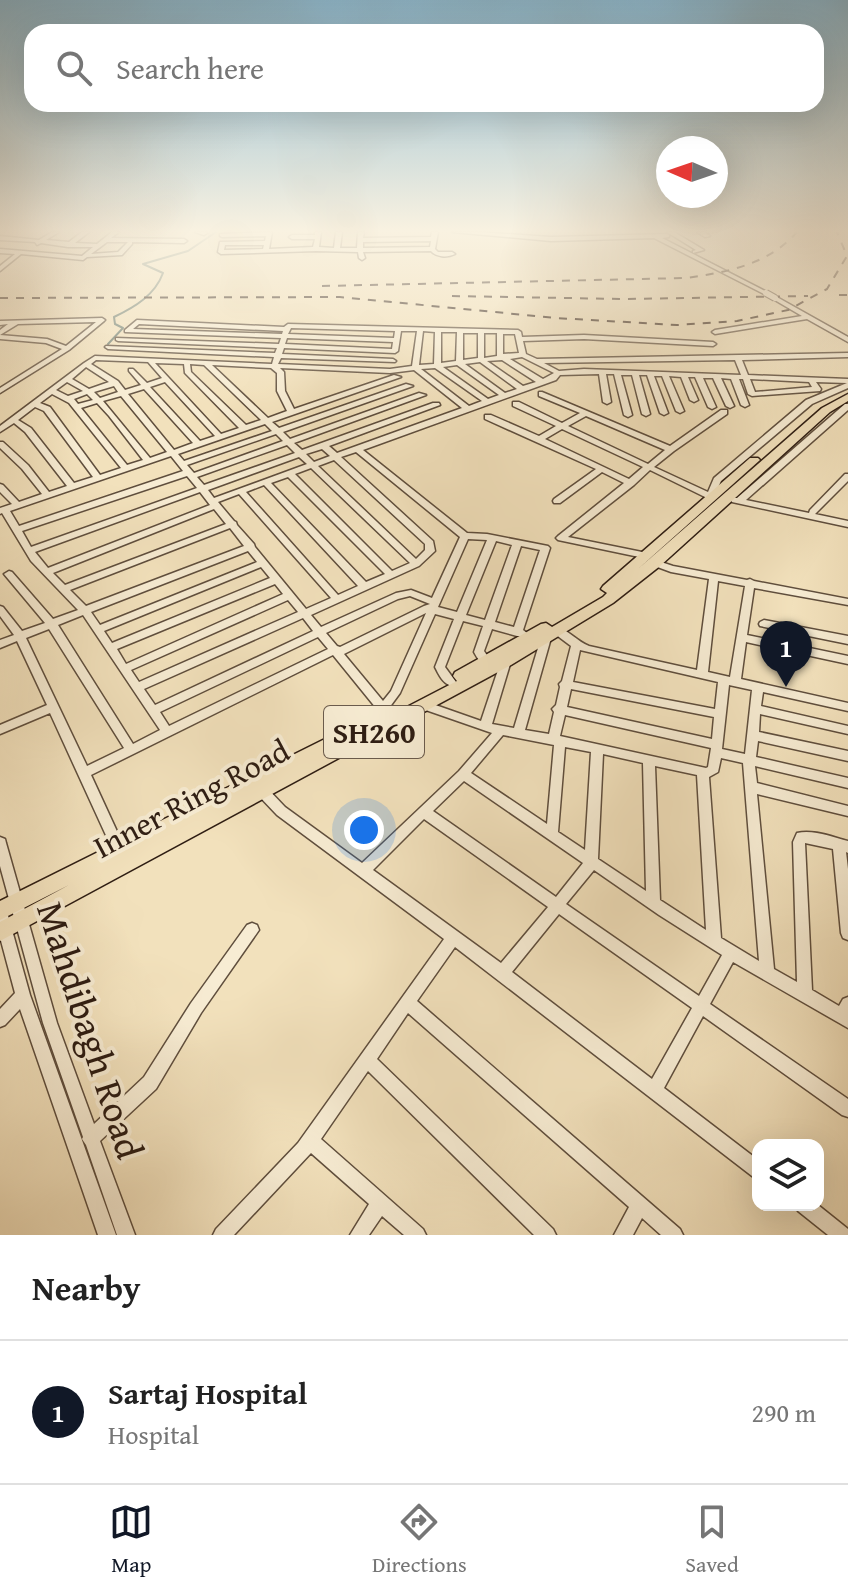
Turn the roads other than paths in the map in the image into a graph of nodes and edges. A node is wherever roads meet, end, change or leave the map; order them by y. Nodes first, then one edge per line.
1 (760, 290) edge
2 (807, 317) junction
3 (16, 322) junction
4 (0, 323) edge
5 (398, 331) junction
6 (420, 332) junction
7 (438, 332) junction
8 (460, 332) junction
9 (481, 332) junction
10 (500, 332) junction
11 (715, 332) dead end
12 (286, 333) junction
13 (0, 335) edge
14 (549, 338) junction
15 (118, 339) junction
16 (520, 339) junction
17 (617, 339) junction
18 (397, 340) junction
19 (848, 340) edge
20 (635, 341) junction
21 (713, 344) dead end
22 (281, 346) junction
23 (108, 347) junction
24 (67, 349) junction
25 (395, 351) junction
26 (523, 355) junction
27 (848, 355) edge
28 (277, 356) junction
29 (504, 358) junction
30 (738, 358) junction
31 (615, 359) junction
32 (633, 359) junction
33 (481, 360) junction
34 (553, 360) junction
35 (90, 361) junction
36 (150, 361) junction
37 (393, 361) junction
38 (536, 362) junction
39 (187, 363) junction
40 (459, 363) junction
41 (207, 364) junction
42 (437, 366) junction
43 (274, 367) junction
44 (415, 368) junction
45 (131, 370) dead end
46 (602, 372) junction
47 (617, 372) junction
48 (558, 373) junction
49 (635, 373) junction
50 (394, 374) junction
51 (650, 374) junction
52 (665, 374) junction
53 (684, 375) junction
54 (698, 375) junction
55 (716, 376) junction
56 (734, 376) junction
57 (744, 377) junction
58 (67, 379) junction
59 (167, 379) junction
60 (811, 380) junction
61 (542, 382) junction
62 (115, 383) junction
63 (145, 385) junction
64 (848, 385) edge
65 (409, 386) junction
66 (522, 389) junction
67 (0, 391) edge
68 (52, 391) junction
69 (89, 391) junction
70 (123, 392) junction
71 (542, 394) dead end
72 (422, 395) junction
73 (505, 396) junction
74 (340, 397) junction
75 (848, 397) edge
76 (69, 398) junction
77 (98, 400) junction
78 (694, 400) dead end
79 (488, 402) junction
80 (607, 402) dead end
81 (35, 404) junction
82 (516, 404) dead end
83 (350, 405) junction
84 (436, 405) junction
85 (745, 405) dead end
86 (848, 406) edge
87 (77, 407) junction
88 (712, 407) dead end
89 (468, 409) junction
90 (680, 411) dead end
91 (292, 413) junction
92 (585, 413) junction
93 (664, 413) dead end
94 (646, 414) dead end
95 (450, 415) junction
96 (628, 415) dead end
97 (363, 416) junction
98 (488, 417) dead end
99 (14, 420) junction
100 (266, 421) junction
101 (563, 424) junction
102 (375, 427) junction
103 (245, 429) junction
104 (0, 430) edge
105 (276, 431) junction
106 (220, 437) junction
107 (388, 437) junction
108 (539, 439) junction
109 (287, 441) junction
110 (0, 444) edge
111 (198, 444) junction
112 (323, 445) junction
113 (357, 449) junction
114 (671, 449) junction
115 (174, 453) junction
116 (299, 453) junction
117 (335, 457) junction
118 (148, 461) junction
119 (312, 465) junction
120 (652, 466) junction
121 (126, 469) junction
122 (601, 469) junction
123 (188, 470) junction
124 (289, 473) junction
125 (848, 476) edge
126 (98, 478) junction
127 (266, 482) junction
128 (631, 483) junction
129 (0, 487) edge
130 (72, 487) junction
131 (204, 489) junction
132 (835, 490) junction
133 (241, 491) junction
134 (848, 493) edge
135 (47, 495) junction
136 (725, 495) junction
137 (557, 501) dead end
138 (215, 503) junction
139 (17, 505) junction
140 (2, 510) edge
141 (813, 512) junction
142 (233, 524) junction
143 (848, 524) edge
144 (17, 530) junction
145 (465, 536) junction
146 (492, 539) junction
147 (518, 542) junction
148 (251, 546) junction
149 (29, 551) junction
150 (650, 559) junction
151 (264, 562) junction
152 (416, 564) junction
153 (46, 572) junction
154 (9, 574) dead end
155 (391, 575) junction
156 (714, 577) junction
157 (278, 579) junction
158 (750, 582) junction
159 (364, 586) junction
160 (63, 589) junction
161 (291, 595) junction
162 (336, 598) junction
163 (848, 602) edge
164 (432, 605) junction
165 (0, 609) edge
166 (85, 611) junction
167 (305, 612) junction
168 (461, 617) junction
169 (51, 623) junction
170 (488, 624) junction
171 (764, 624) dead end
172 (98, 630) junction
173 (321, 631) junction
174 (538, 634) junction
175 (20, 636) junction
176 (743, 638) junction
177 (848, 640) edge
178 (0, 644) edge
179 (576, 645) junction
180 (110, 648) junction
181 (337, 651) junction
182 (848, 660) edge
183 (486, 661) junction
184 (506, 661) junction
185 (124, 669) junction
186 (702, 675) junction
187 (730, 681) junction
188 (451, 682) junction
189 (564, 684) junction
190 (758, 687) junction
191 (137, 688) junction
192 (424, 705) junction
193 (53, 707) junction
194 (848, 707) edge
195 (558, 709) junction
196 (756, 709) junction
197 (154, 710) junction
198 (388, 714) junction
199 (719, 714) junction
200 (485, 727) junction
201 (0, 730) edge
202 (501, 730) junction
203 (848, 730) edge
204 (167, 732) junction
205 (518, 734) junction
206 (754, 736) junction
207 (556, 741) junction
208 (597, 748) junction
209 (716, 748) junction
210 (131, 750) junction
211 (848, 756) edge
212 (649, 759) junction
213 (750, 761) junction
214 (84, 773) junction
215 (703, 773) junction
216 (463, 774) junction
217 (848, 783) edge
218 (751, 787) junction
219 (262, 791) junction
220 (848, 811) edge
221 (425, 813) junction
222 (552, 833) junction
223 (0, 843) edge
224 (844, 846) edge
225 (120, 851) junction
226 (591, 864) junction
227 (363, 871) junction
228 (16, 903) junction
229 (653, 903) junction
230 (556, 907) junction
231 (0, 911) edge
232 (21, 921) junction
233 (252, 930) dead end
234 (2, 931) edge
235 (848, 933) edge
236 (453, 937) junction
237 (714, 941) junction
238 (731, 952) junction
239 (767, 972) junction
240 (502, 973) junction
241 (805, 993) junction
242 (23, 995) junction
243 (407, 1002) junction
244 (702, 1006) junction
245 (846, 1014) edge
246 (0, 1020) edge
247 (367, 1060) junction
248 (655, 1089) junction
249 (848, 1109) edge
250 (90, 1139) junction
251 (310, 1141) junction
252 (752, 1165) edge
253 (380, 1203) junction
254 (639, 1206) junction
255 (812, 1211) edge
256 (230, 1232) edge
257 (107, 1235) edge
258 (126, 1235) edge
259 (359, 1235) edge
260 (417, 1235) edge
261 (547, 1235) edge
262 (623, 1235) edge
263 (674, 1235) edge
264 (842, 1235) edge

1 - 2 street, bridge
2 - 11 street
2 - 19 street
3 - 4 street
3 - 13 street
3 - 24 street
5 - 6 street
5 - 12 street
5 - 18 street
6 - 7 street
6 - 44 street
7 - 8 street
7 - 42 street
8 - 9 street
8 - 40 street
9 - 10 street
9 - 33 street
10 - 16 street
10 - 29 street
12 - 15 street
12 - 18 street
12 - 22 street
13 - 24 street
14 - 16 street
14 - 17 street
14 - 34 street
15 - 22 street
15 - 23 street
16 - 26 street
17 - 20 street
17 - 31 street
18 - 25 street
20 - 21 street
20 - 32 street
22 - 25 street
22 - 28 street
23 - 28 street
23 - 35 street
24 - 67 street
25 - 37 street
26 - 29 street
26 - 38 street
27 - 30 street
28 - 37 street
28 - 43 street
29 - 33 street
29 - 61 street
30 - 32 street
30 - 57 street
31 - 32 street
31 - 34 street
33 - 40 street
33 - 66 street
34 - 38 street
35 - 36 street
35 - 58 street
35 - 62 street
36 - 39 street
36 - 59 street
37 - 50 street
38 - 48 street
39 - 41 street
39 - 103 street
40 - 42 street
40 - 73 street
41 - 43 street
41 - 100 street
42 - 44 street
42 - 79 street
43 - 50 street
43 - 91 street
44 - 50 street
44 - 89 street
45 - 63 street
46 - 47 street
46 - 48 street
46 - 80 street
47 - 49 street
47 - 96 street
48 - 61 street
49 - 51 street
49 - 94 street
50 - 65 street
50 - 74 street
51 - 52 street
51 - 93 street
52 - 53 street
52 - 90 street
53 - 54 street
53 - 78 street
54 - 55 street
54 - 88 street
55 - 56 street
55 - 114 street
56 - 57 street
56 - 85 street
57 - 60 street
57 - 60 street
58 - 68 street
58 - 69 street
59 - 63 street
59 - 106 street
60 - 64 street
61 - 66 street
62 - 69 street
62 - 70 street
63 - 70 street
63 - 111 street
64 - 136 highway
65 - 72 street
65 - 83 street
66 - 73 street
68 - 76 street
68 - 81 street
69 - 76 street
69 - 77 street
70 - 77 street
70 - 115 street
71 - 92 street
72 - 84 street
72 - 97 street
73 - 79 street
74 - 83 street
74 - 91 street
75 - 136 highway, SH260
76 - 87 street
77 - 87 street
77 - 118 street
79 - 89 street
81 - 99 street
81 - 126 street
82 - 101 street
83 - 97 street
83 - 105 street
84 - 95 street
84 - 102 street
86 - 136 street
87 - 121 street
89 - 95 street
91 - 100 street
92 - 101 street
92 - 114 street
95 - 107 street
97 - 102 street
97 - 109 street
98 - 108 street
99 - 104 street
99 - 130 street
100 - 103 street
100 - 105 street
101 - 108 street
101 - 120 street
102 - 107 street
102 - 112 street
103 - 106 street
105 - 109 street
105 - 123 street
106 - 111 street
107 - 113 street
108 - 122 street
109 - 116 street
109 - 123 street
110 - 135 street
111 - 115 street
112 - 116 street
112 - 117 street
113 - 117 street
113 - 145 street
114 - 120 street
115 - 118 street
115 - 123 street
116 - 119 street
116 - 131 street
117 - 119 street
117 - 152 street
118 - 121 street
119 - 124 street
119 - 152 street
120 - 128 street
120 - 136 street
121 - 126 street
122 - 128 street
122 - 137 street
123 - 131 street
123 - 144 street
124 - 127 street
124 - 155 street
125 - 132 street
126 - 130 street
127 - 133 street
127 - 159 street
128 - 150 street
129 - 139 street
130 - 135 street
131 - 138 street
131 - 149 street
132 - 134 street
132 - 141 street
133 - 138 street
133 - 162 street
135 - 139 street
136 - 141 street
136 - 143 street
136 - 150 highway, Inner Ring Road / SH260
138 - 142 street
138 - 153 street
139 - 140 street
140 - 144 street
141 - 143 street
142 - 148 street
142 - 160 street
144 - 149 street
145 - 146 street
145 - 164 street
146 - 147 street
146 - 168 street
147 - 170 street
147 - 174 street
148 - 151 street
148 - 166 street
149 - 153 street
150 - 156 street
150 - 174 highway, Inner Ring Road
150 - 174 highway, Inner Ring Road / SH260
151 - 157 street
151 - 172 street
152 - 155 street
153 - 160 street
154 - 169 street
155 - 159 street
156 - 158 street
156 - 186 street
157 - 161 street
157 - 180 street
158 - 163 street
158 - 176 street
159 - 162 street
160 - 166 street
161 - 167 street
161 - 185 street
162 - 167 street
164 - 168 street
164 - 173 street
164 - 181 street
164 - 198 street
165 - 175 street
166 - 169 street
166 - 172 street
167 - 173 street
167 - 191 street
168 - 170 street
168 - 188 street
169 - 175 street
169 - 210 street
170 - 174 street
170 - 183 street
171 - 177 street
172 - 180 street
173 - 181 street
173 - 197 street
174 - 179 street
174 - 183 highway, Inner Ring Road
174 - 184 highway, Inner Ring Road / SH260
174 - 205 street
175 - 178 street
175 - 193 street
176 - 182 street
176 - 187 street
179 - 186 street
179 - 189 street
180 - 185 street
181 - 198 street
181 - 204 street
183 - 188 highway, Inner Ring Road
184 - 192 highway, Inner Ring Road / SH260
184 - 200 street
185 - 191 street
186 - 187 street
187 - 190 street
187 - 199 street
188 - 198 highway, Inner Ring Road
189 - 195 street
189 - 199 street
190 - 194 street
190 - 196 street
191 - 197 street
192 - 198 highway, Inner Ring Road / SH260
192 - 200 street
193 - 201 street
193 - 214 street
195 - 207 street
195 - 209 street
196 - 203 street
196 - 206 street
197 - 204 street
198 - 219 highway, Inner Ring Road / SH260
198 - 225 highway, Inner Ring Road
199 - 209 street
200 - 202 street
202 - 205 street
202 - 216 street
204 - 210 street
205 - 207 street
206 - 211 street
206 - 213 street
207 - 208 street
207 - 222 street
208 - 212 street
208 - 226 street
209 - 213 street
209 - 215 street
210 - 214 street
212 - 215 street
212 - 229 street
213 - 217 street
213 - 218 street
214 - 225 street
215 - 237 street
216 - 221 street
216 - 222 street
218 - 220 street
218 - 239 street
219 - 227 street
219 - 232 highway, Inner Ring Road / SH260
221 - 227 street
221 - 230 street
222 - 226 street
223 - 228 street, Mahdibagh Road
224 - 235 street
224 - 241 street
225 - 228 highway, Inner Ring Road
226 - 229 street
226 - 230 street
227 - 236 street
228 - 231 highway, Inner Ring Road
228 - 232 street, Mahdibagh Road
229 - 237 street
230 - 240 street
230 - 244 street
231 - 234 street, Mahdibagh Road
232 - 234 highway, Inner Ring Road / SH260
232 - 250 street, Mahdibagh Road
233 - 250 street
234 - 242 street, Mahdibagh Road
236 - 240 street
236 - 243 street
237 - 238 street
238 - 239 street
238 - 244 street
239 - 241 street
240 - 248 street
241 - 245 street
242 - 246 street
242 - 257 street, Mahdibagh Road
243 - 247 street
243 - 254 street
244 - 248 street
244 - 249 street
247 - 251 street
247 - 261 street
248 - 252 street
250 - 258 street, Mahdibagh Road
251 - 253 street
251 - 256 street
253 - 259 street
253 - 260 street
254 - 262 street
254 - 263 street
255 - 264 street

